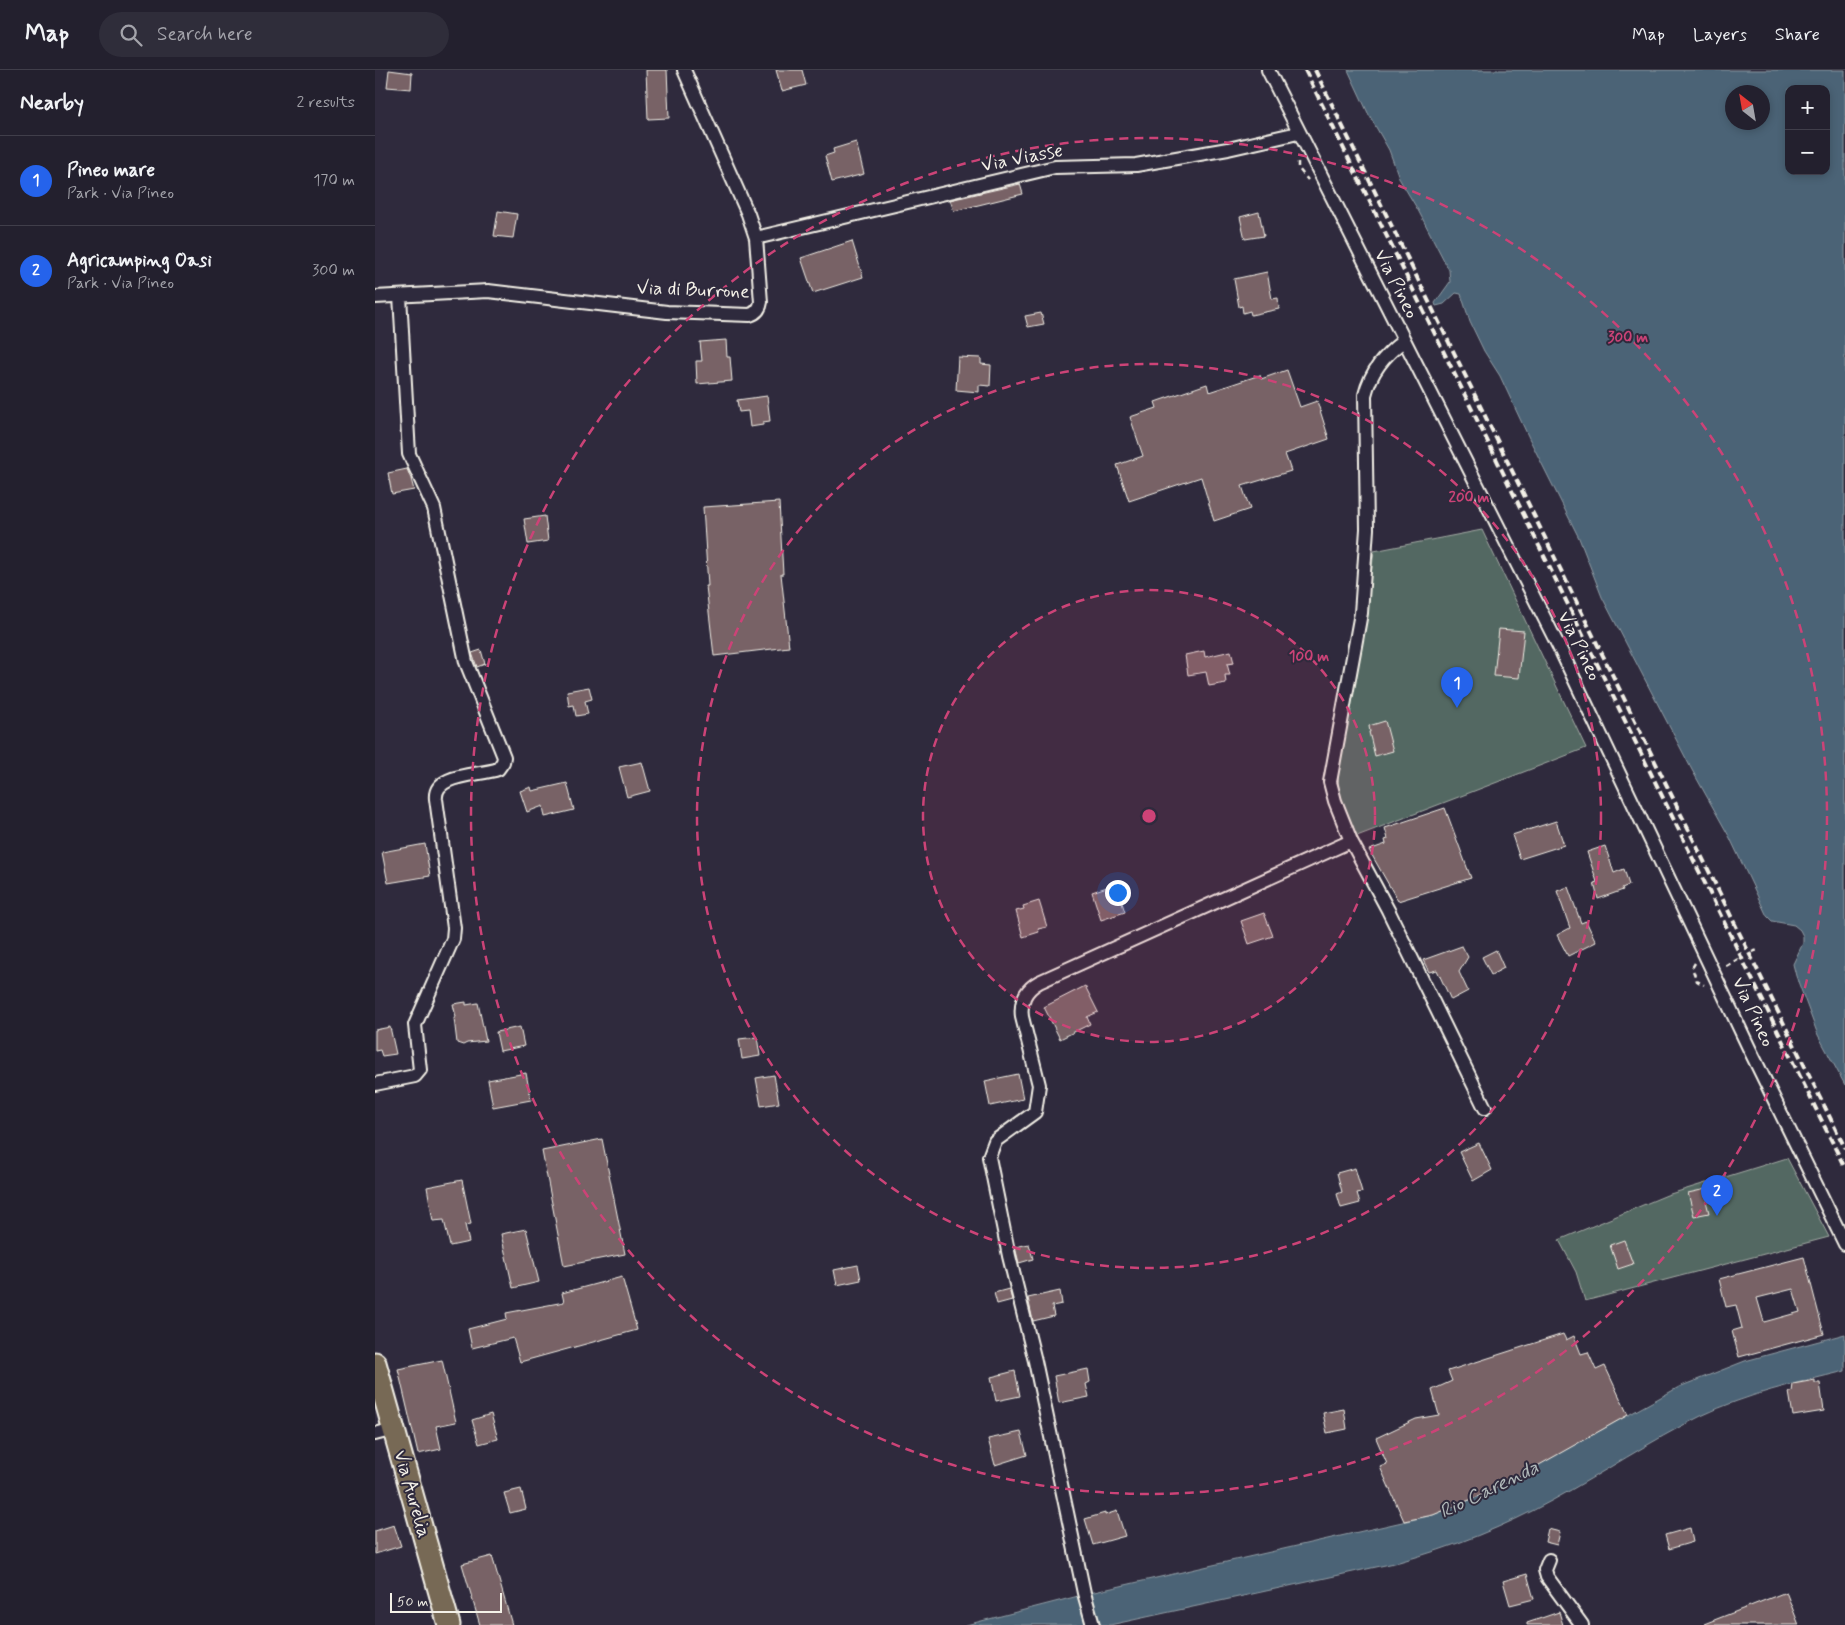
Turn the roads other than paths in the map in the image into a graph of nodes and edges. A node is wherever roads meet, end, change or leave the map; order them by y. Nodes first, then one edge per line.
1 (684, 70) edge
2 (1268, 70) edge
3 (1298, 133) junction
4 (756, 238) junction
5 (400, 296) junction
6 (375, 297) edge
7 (1403, 341) junction
8 (1351, 841) junction
9 (375, 1084) edge
10 (1485, 1108) dead end
11 (1845, 1244) edge
12 (375, 1363) edge
13 (385, 1431) edge
14 (1549, 1560) dead end
15 (449, 1625) edge
16 (1093, 1625) edge
17 (1582, 1625) edge

1 - 4 street, Via di Burrone
2 - 3 street, Via Pineo
3 - 4 street, Via Viasse
3 - 7 street, Via Pineo
4 - 5 street, Via di Burrone
5 - 6 street, Via di Burrone
5 - 9 street
7 - 8 street
7 - 11 street, Via Pineo
8 - 10 street
8 - 16 street
12 - 13 main road, Via Aurelia
13 - 15 main road, Via Aurelia
14 - 17 street

